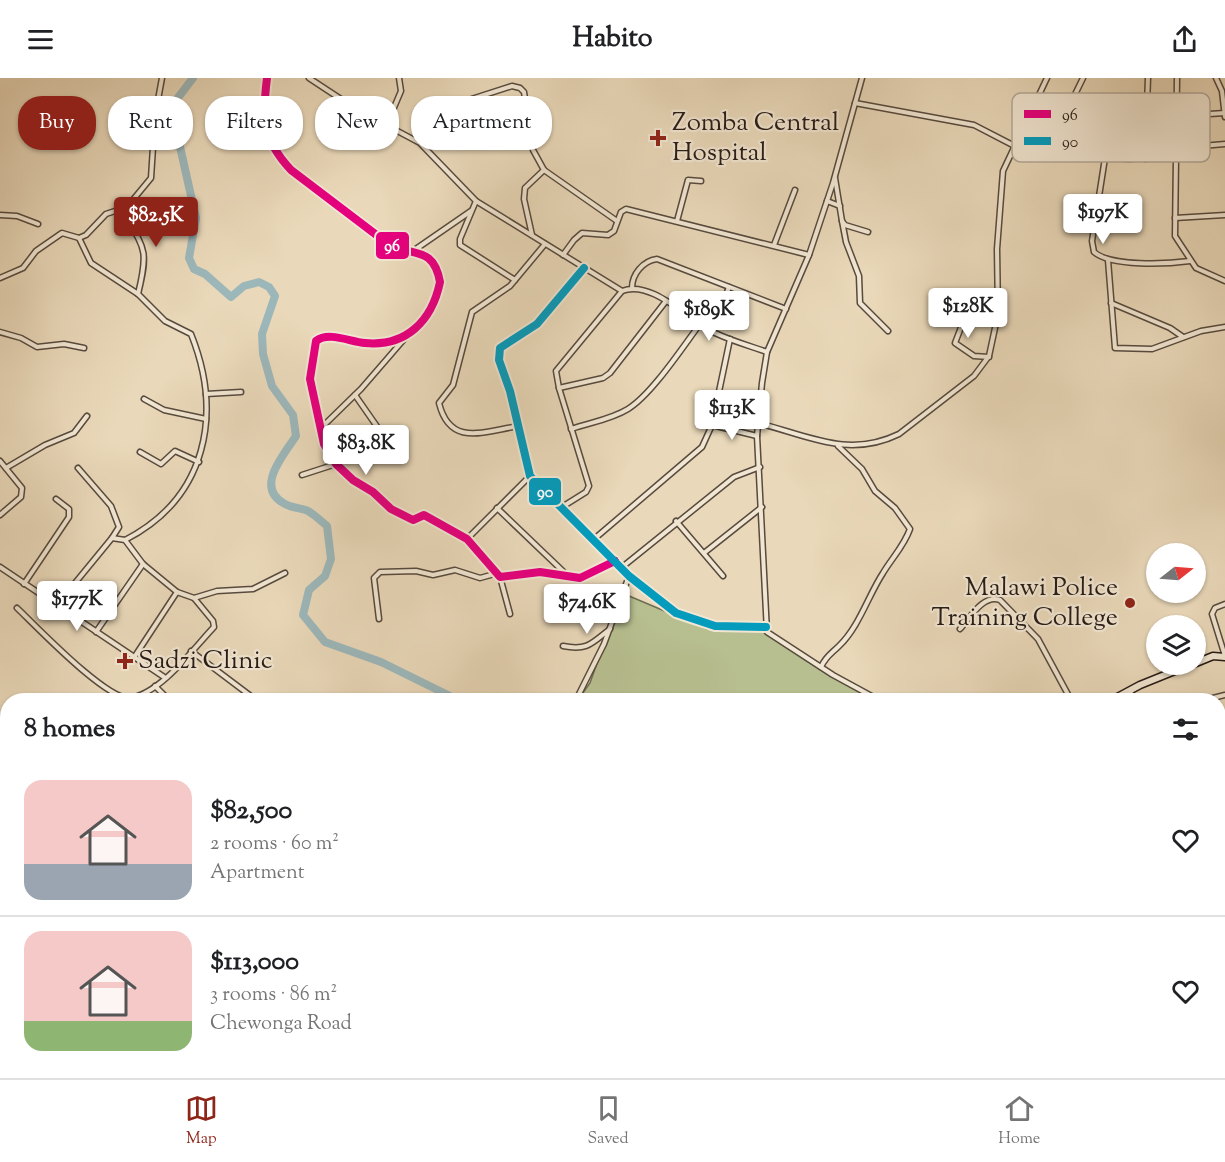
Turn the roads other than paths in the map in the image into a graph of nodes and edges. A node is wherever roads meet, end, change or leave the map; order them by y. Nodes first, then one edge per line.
1 (162, 78) edge
2 (267, 78) edge
3 (309, 78) edge
4 (399, 78) edge
5 (862, 78) edge
6 (1047, 78) edge
7 (1083, 78) edge
8 (1148, 78) edge
9 (1216, 78) edge
10 (1040, 93) edge
11 (1076, 93) edge
12 (1147, 93) edge
13 (336, 96) edge
14 (399, 96) edge
15 (481, 96) edge
16 (525, 96) edge
17 (855, 103) junction
18 (1225, 114) edge
19 (1210, 115) edge
20 (399, 131) edge
21 (1225, 144) edge
22 (1210, 145) edge
23 (1012, 146) edge
24 (1012, 149) edge
25 (533, 150) edge
26 (1104, 162) edge
27 (1178, 162) edge
28 (544, 170) junction
29 (835, 177) junction
30 (701, 181) dead end
31 (795, 190) dead end
32 (476, 201) junction
33 (827, 201) junction
34 (840, 206) junction
35 (122, 211) junction
36 (471, 212) junction
37 (0, 215) edge
38 (1225, 215) edge
39 (1175, 218) junction
40 (617, 221) junction
41 (677, 221) junction
42 (842, 221) junction
43 (38, 224) dead end
44 (868, 232) dead end
45 (532, 236) junction
46 (79, 238) junction
47 (545, 244) junction
48 (774, 245) junction
49 (412, 251) junction
50 (563, 255) junction
51 (809, 255) junction
52 (1108, 260) junction
53 (1190, 261) junction
54 (584, 268) junction
55 (0, 278) edge
56 (515, 280) junction
57 (1225, 280) edge
58 (729, 287) junction
59 (632, 288) junction
60 (622, 291) junction
61 (138, 294) junction
62 (666, 301) junction
63 (1111, 303) junction
64 (786, 309) junction
65 (965, 317) dead end
66 (700, 324) junction
67 (1225, 327) edge
68 (888, 331) dead end
69 (0, 332) edge
70 (712, 332) junction
71 (406, 337) junction
72 (1183, 337) junction
73 (730, 339) junction
74 (84, 348) dead end
75 (767, 352) junction
76 (989, 356) junction
77 (559, 388) junction
78 (241, 392) dead end
79 (206, 394) junction
80 (355, 395) junction
81 (144, 399) dead end
82 (87, 416) dead end
83 (207, 419) junction
84 (758, 423) junction
85 (712, 425) junction
86 (519, 426) junction
87 (571, 429) junction
88 (319, 430) junction
89 (757, 436) junction
90 (385, 438) dead end
91 (838, 446) junction
92 (140, 452) dead end
93 (0, 461) edge
94 (199, 462) junction
95 (336, 464) junction
96 (760, 467) junction
97 (6, 468) junction
98 (78, 468) dead end
99 (302, 475) dead end
100 (530, 476) junction
101 (56, 499) dead end
102 (562, 507) junction
103 (762, 507) junction
104 (497, 508) junction
105 (0, 514) edge
106 (676, 521) junction
107 (112, 538) junction
108 (467, 539) junction
109 (125, 540) junction
110 (593, 540) junction
111 (704, 553) junction
112 (615, 561) junction
113 (143, 564) junction
114 (0, 567) edge
115 (621, 568) junction
116 (285, 573) dead end
117 (499, 575) junction
118 (629, 576) junction
119 (723, 576) dead end
120 (569, 577) junction
121 (24, 584) junction
122 (177, 592) junction
123 (194, 598) junction
124 (1225, 604) edge
125 (57, 605) junction
126 (17, 608) dead end
127 (510, 614) dead end
128 (379, 619) dead end
129 (766, 627) junction
130 (610, 628) junction
131 (960, 629) dead end
132 (96, 632) junction
133 (563, 646) dead end
134 (191, 651) junction
135 (135, 656) junction
136 (1225, 657) edge
137 (1206, 659) edge
138 (821, 667) junction
139 (1167, 675) edge
140 (164, 677) junction
141 (155, 686) junction
142 (1128, 691) joint
143 (112, 693) edge
144 (140, 693) edge
145 (162, 693) edge
146 (247, 693) edge
147 (579, 693) edge
148 (867, 693) edge
149 (1067, 693) edge
150 (1124, 693) edge

1 - 35 street
2 - 49 street
3 - 13 street
4 - 14 street
5 - 17 street
6 - 10 street
7 - 11 street
8 - 12 street
9 - 18 street
15 - 16 street
17 - 23 street
17 - 29 street
18 - 19 street
20 - 32 street
21 - 22 street
24 - 76 street
25 - 28 street
26 - 52 street
27 - 39 street
28 - 40 street
28 - 45 street
29 - 33 street
29 - 34 street
30 - 41 street
31 - 48 street
32 - 36 street
32 - 45 street
33 - 34 street
33 - 51 street
34 - 42 street
35 - 46 street
35 - 61 street
36 - 49 street
36 - 56 street
37 - 43 street
38 - 39 street
39 - 53 street
40 - 41 street
40 - 50 street
41 - 48 street
42 - 44 street
42 - 68 street
45 - 47 street
46 - 55 street
46 - 61 street
47 - 50 street
47 - 56 street
48 - 51 street
49 - 71 street
50 - 54 street
51 - 64 street
52 - 53 street
52 - 63 street
53 - 57 street
54 - 60 street
54 - 86 street
56 - 86 street
58 - 59 street
58 - 64 street
58 - 70 street
59 - 60 street
59 - 62 street
60 - 77 street
61 - 79 street
62 - 66 street
62 - 77 street
63 - 72 street
63 - 72 street
64 - 75 street
65 - 76 street
66 - 70 street
66 - 87 street
67 - 72 street
69 - 74 street
70 - 73 street
71 - 80 street
71 - 88 street
73 - 75 street
73 - 85 street
75 - 84 street
76 - 91 street
77 - 87 street
78 - 79 street
79 - 83 street
80 - 88 street
80 - 90 street
81 - 83 street
82 - 97 street
83 - 94 street
84 - 89 street
84 - 91 street
85 - 89 street
85 - 110 street
86 - 100 street
87 - 102 street
88 - 95 street
89 - 96 street
91 - 138 street
92 - 94 street
93 - 97 street
94 - 109 street
95 - 99 street
95 - 108 street
96 - 103 street
96 - 106 street
97 - 105 street
98 - 107 street
100 - 102 street
100 - 104 street
101 - 121 street
102 - 110 street
103 - 111 street
103 - 129 street
104 - 108 street
104 - 120 street
106 - 111 street
106 - 115 street
107 - 109 street
107 - 125 street
108 - 117 street
109 - 113 street
110 - 112 street
111 - 119 street
112 - 115 street
112 - 120 street
113 - 122 street
113 - 132 street
114 - 121 street
115 - 118 street
116 - 123 street
117 - 120 street
117 - 127 street
117 - 128 street
118 - 129 street
118 - 130 street
121 - 125 street
122 - 123 street
122 - 135 street
123 - 134 street
124 - 136 street
125 - 132 street
126 - 143 street
129 - 138 street
130 - 133 street
130 - 147 street
131 - 149 street
132 - 135 street
134 - 140 street
134 - 146 street
135 - 140 street
136 - 137 street
138 - 148 street
139 - 142 street
140 - 141 street
141 - 144 street
141 - 145 street
142 - 150 street

